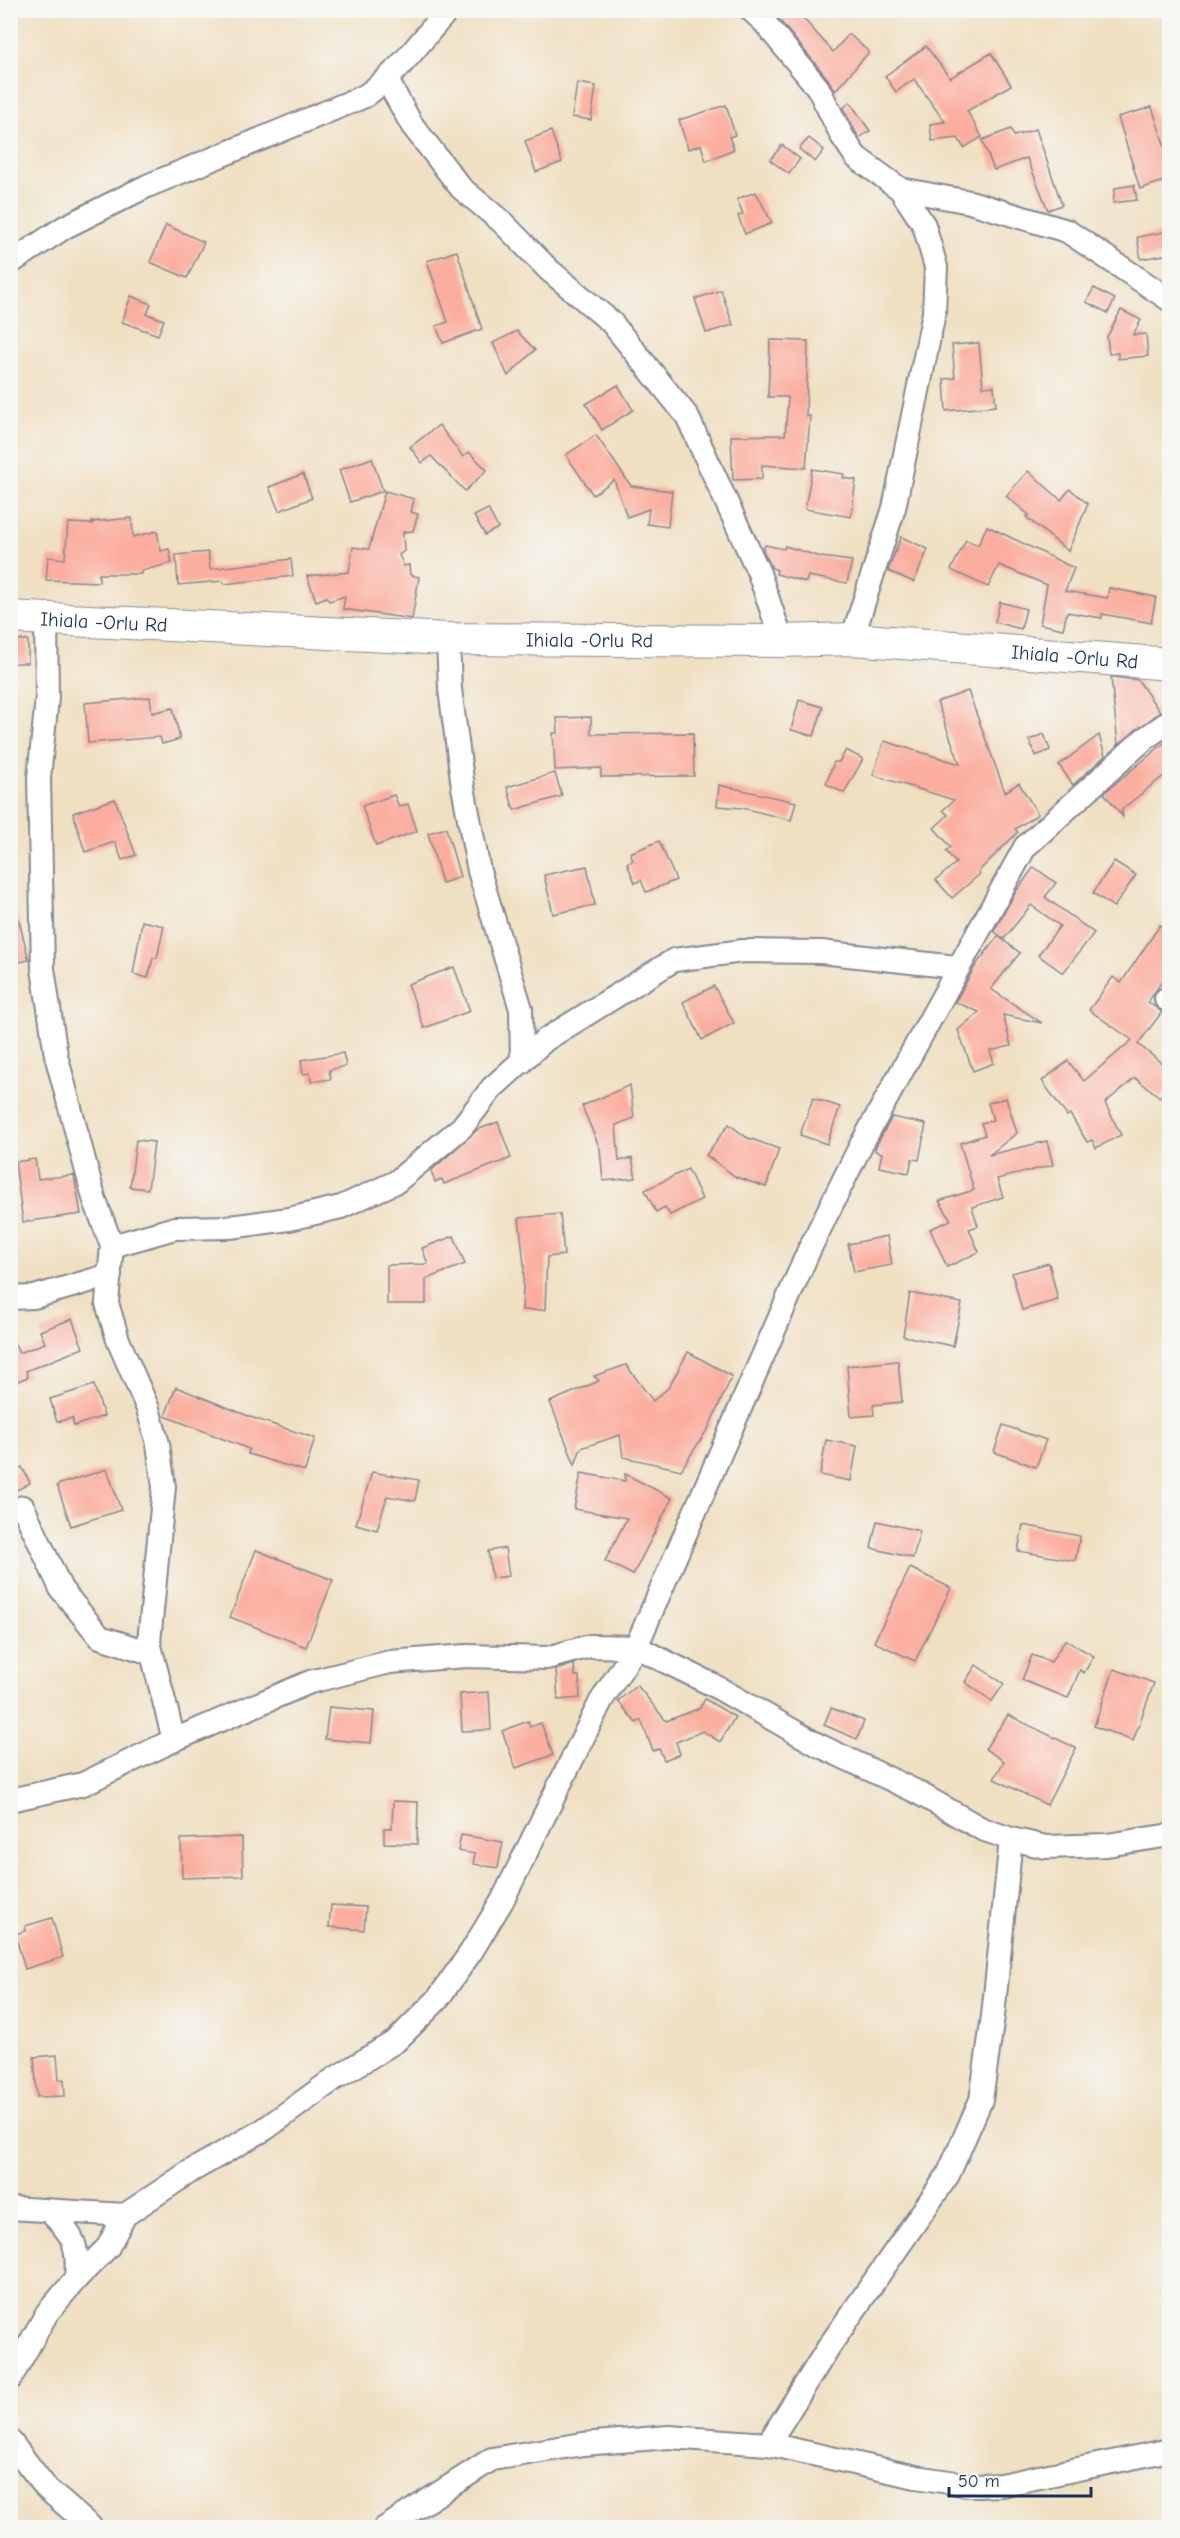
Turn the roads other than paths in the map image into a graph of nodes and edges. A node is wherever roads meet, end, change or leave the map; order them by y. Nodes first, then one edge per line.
1 (448, 10) edge
2 (751, 10) edge
3 (387, 80) junction
4 (900, 189) junction
5 (10, 263) edge
6 (1170, 300) edge
7 (10, 617) edge
8 (46, 618) junction
9 (448, 639) junction
10 (852, 639) junction
11 (782, 641) junction
12 (1170, 663) edge
13 (1170, 721) edge
14 (956, 968) junction
15 (522, 1062) junction
16 (112, 1246) junction
17 (110, 1275) junction
18 (10, 1298) edge
19 (23, 1507) dead end
20 (636, 1647) junction
21 (152, 1653) junction
22 (174, 1740) junction
23 (10, 1800) edge
24 (1170, 1836) edge
25 (1011, 1839) junction
26 (10, 2208) edge
27 (50, 2212) junction
28 (124, 2215) junction
29 (76, 2279) junction
30 (10, 2379) edge
31 (10, 2441) edge
32 (768, 2444) junction
33 (1170, 2450) edge
34 (399, 2524) edge
35 (92, 2528) edge

1 - 3 street
2 - 4 street
3 - 5 street
3 - 11 street
4 - 6 street
4 - 10 street
7 - 8 main road, Ihiala -Orlu Rd
8 - 9 main road, Ihiala -Orlu Rd
8 - 16 street
9 - 11 main road, Ihiala -Orlu Rd
9 - 15 street
10 - 11 main road, Ihiala -Orlu Rd
10 - 12 main road, Ihiala -Orlu Rd
13 - 14 street
14 - 15 street
14 - 20 street
15 - 16 street
16 - 17 street
17 - 18 street
17 - 21 street
19 - 21 street
20 - 22 street
20 - 25 street
20 - 28 street
21 - 22 street
22 - 23 street
24 - 25 street
25 - 32 street
26 - 27 street
27 - 28 street
27 - 29 street
28 - 29 street
29 - 30 street
31 - 35 street
32 - 33 street
32 - 34 street

